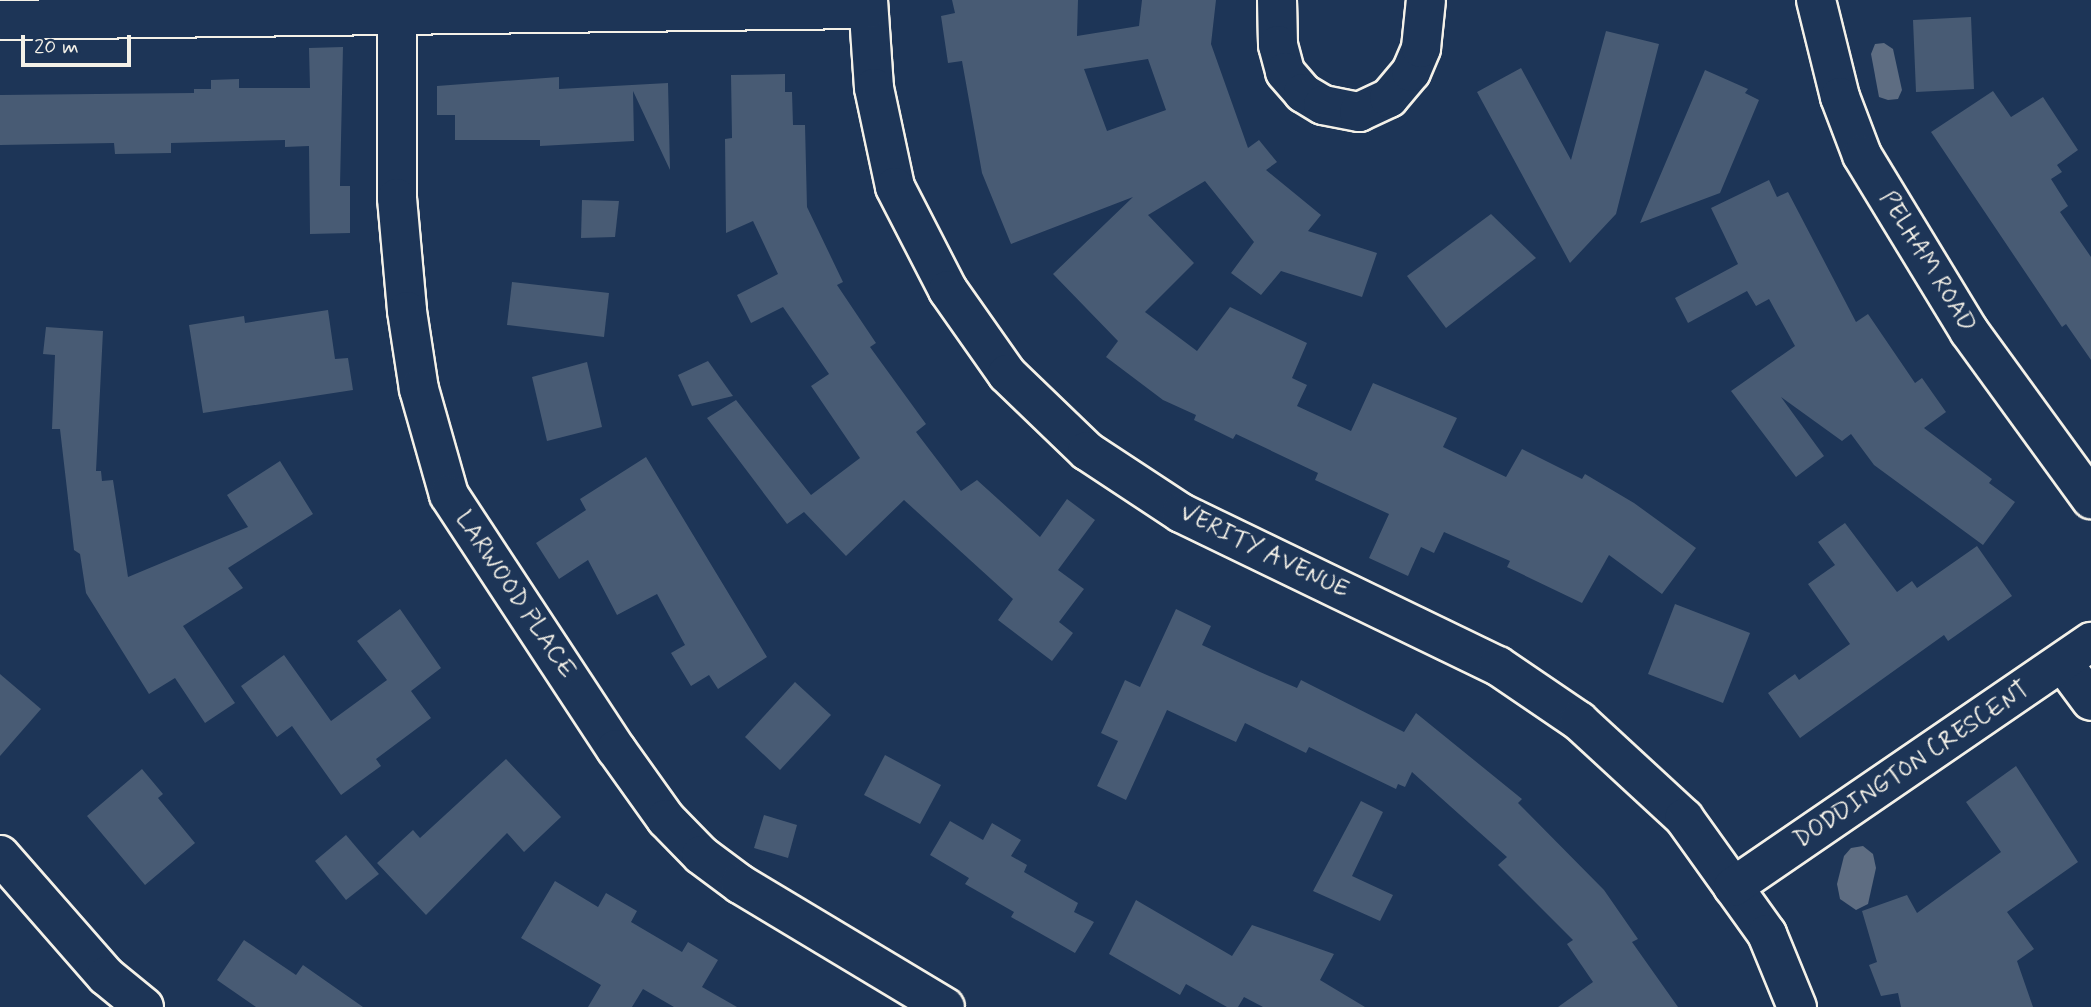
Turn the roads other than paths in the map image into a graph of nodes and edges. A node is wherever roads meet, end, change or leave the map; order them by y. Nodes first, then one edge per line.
1 (1277, 0) edge
2 (1426, 0) edge
3 (1816, 0) edge
4 (868, 5) edge
5 (397, 12) junction
6 (0, 20) edge
7 (2091, 499) edge
8 (2077, 653) edge
9 (2091, 701) edge
10 (0, 855) edge
11 (1732, 887) junction
12 (144, 1007) edge
13 (945, 1007) edge
14 (1797, 1007) edge

1 - 2 street
3 - 7 street, PELHAM ROAD
4 - 5 street
4 - 11 street, VERITY AVENUE
5 - 6 street
5 - 13 street, LARWOOD PLACE
8 - 9 street
8 - 11 street, DODDINGTON CRESCENT
10 - 12 street
11 - 14 street, VERITY AVENUE

